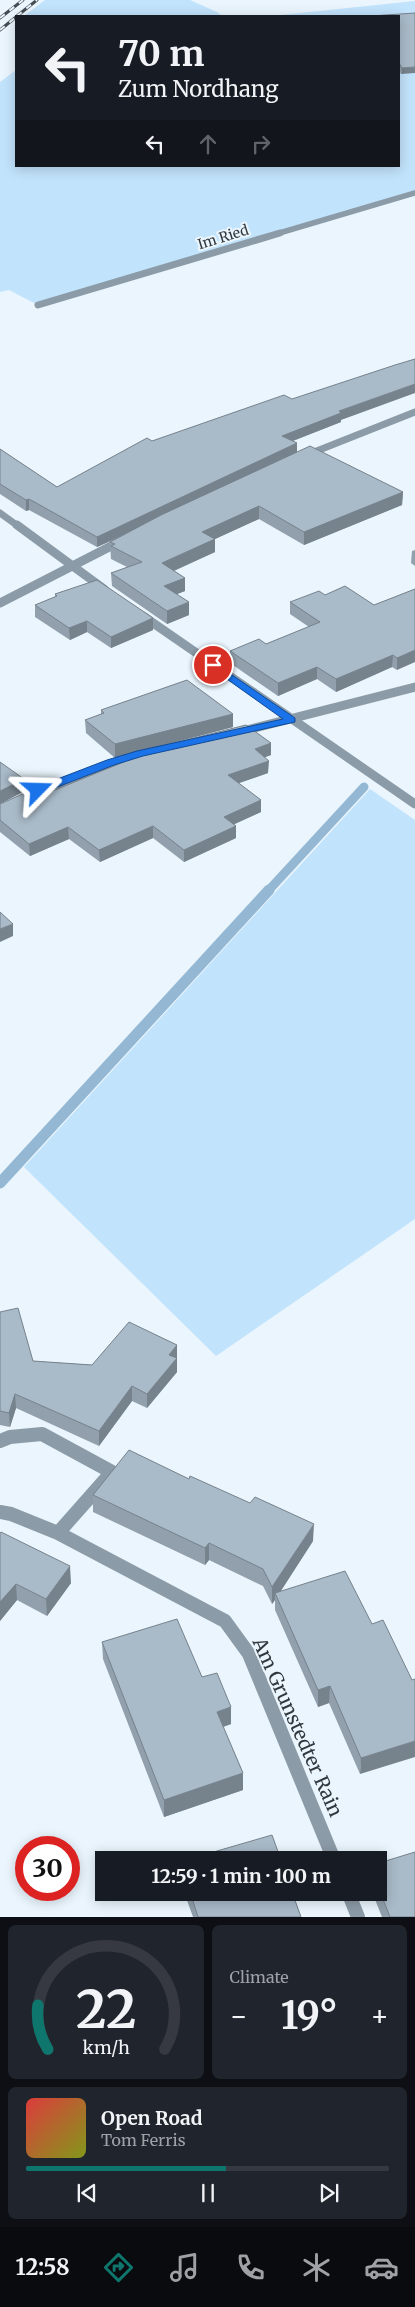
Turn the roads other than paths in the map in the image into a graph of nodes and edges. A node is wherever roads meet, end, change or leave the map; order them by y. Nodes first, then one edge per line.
1 (415, 192) edge
2 (38, 305) dead end
3 (415, 412) edge
4 (298, 458) edge
5 (0, 513) edge
6 (133, 535) edge
7 (72, 566) junction
8 (113, 595) edge
9 (0, 603) edge
10 (137, 612) edge
11 (415, 687) edge
12 (292, 720) junction
13 (225, 735) edge
14 (150, 752) edge
15 (17, 801) edge
16 (415, 804) edge
17 (0, 1441) edge
18 (0, 1512) edge
19 (58, 1533) junction
20 (330, 1851) edge
21 (352, 1901) edge
22 (358, 1917) edge

1 - 2 street, Im Ried
3 - 4 street
5 - 7 street
6 - 7 street
7 - 8 street
7 - 9 street
10 - 12 street
11 - 12 street
12 - 13 street
12 - 16 street
14 - 15 street
17 - 19 street
18 - 19 street, Am Grunstedter Rain
19 - 20 street, Am Grunstedter Rain
21 - 22 street

